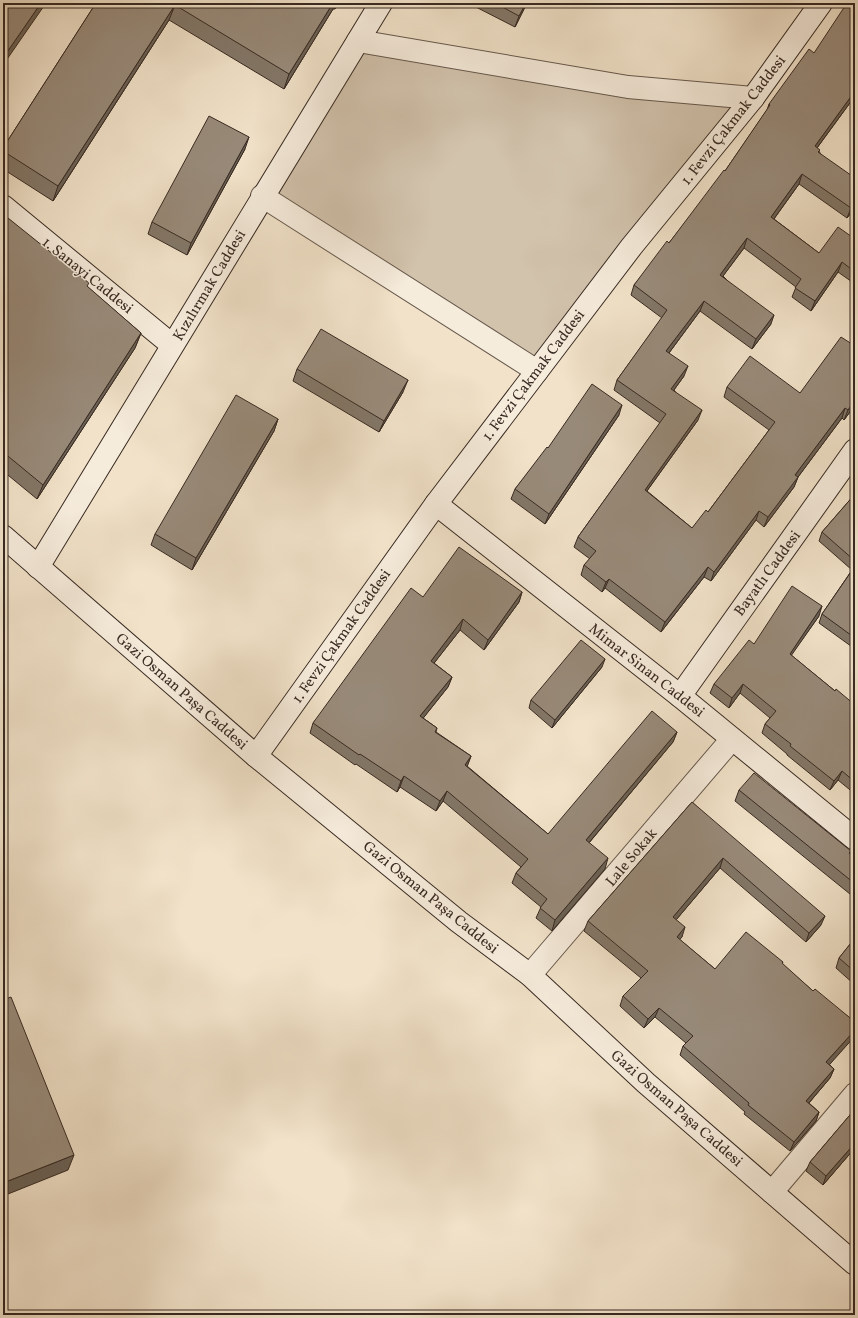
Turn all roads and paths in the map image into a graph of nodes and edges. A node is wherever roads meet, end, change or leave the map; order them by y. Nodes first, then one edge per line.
1 (381, 3) edge
2 (821, 3) edge
3 (358, 41) junction
4 (753, 98) junction
5 (262, 196) junction
6 (3, 206) edge
7 (172, 345) junction
8 (537, 371) junction
9 (853, 457) edge
10 (436, 504) junction
11 (3, 536) edge
12 (38, 567) junction
13 (680, 696) junction
14 (732, 739) junction
15 (256, 756) junction
16 (855, 840) edge
17 (530, 975) junction
18 (855, 1094) edge
19 (772, 1192) junction
20 (855, 1264) edge

1 - 3 street, Kızılırmak Caddesi
2 - 4 street, 1. Fevzi Çakmak Caddesi
3 - 4 street
3 - 5 street, Kızılırmak Caddesi
4 - 8 street, 1. Fevzi Çakmak Caddesi
5 - 7 street, Kızılırmak Caddesi
5 - 8 street
6 - 7 street, 1. Sanayi Caddesi
7 - 12 street, Kızılırmak Caddesi
8 - 10 street, 1. Fevzi Çakmak Caddesi
9 - 13 street, Bayatlı Caddesi
10 - 13 street, Mimar Sinan Caddesi
10 - 15 street, 1. Fevzi Çakmak Caddesi
11 - 12 street, Gazi Osman Paşa Caddesi
12 - 15 street, Gazi Osman Paşa Caddesi
13 - 14 street, Mimar Sinan Caddesi
14 - 16 street, Mimar Sinan Caddesi
14 - 17 street, Lale Sokak
15 - 17 street, Gazi Osman Paşa Caddesi
17 - 19 street, Gazi Osman Paşa Caddesi
18 - 19 street
19 - 20 street, Gazi Osman Paşa Caddesi

